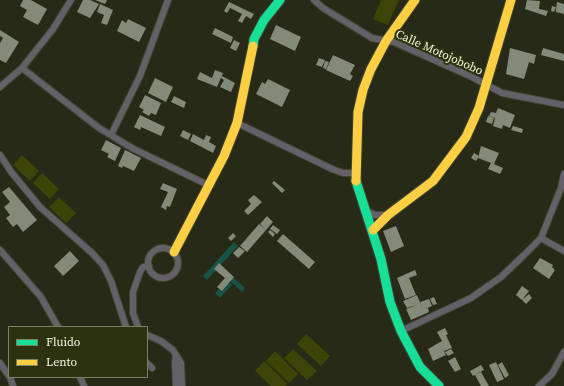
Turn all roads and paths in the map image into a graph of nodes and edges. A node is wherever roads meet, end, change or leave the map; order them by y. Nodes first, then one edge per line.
1 (71, 0) edge
2 (168, 0) edge
3 (280, 0) edge
4 (314, 0) edge
5 (415, 0) edge
6 (511, 0) edge
7 (386, 41) junction
8 (22, 68) junction
9 (485, 86) junction
10 (0, 87) edge
11 (564, 105) edge
12 (237, 123) junction
13 (111, 135) junction
14 (0, 155) edge
15 (355, 172) junction
16 (564, 174) edge
17 (210, 186) junction
18 (365, 210) junction
19 (388, 216) junction
20 (373, 230) junction
21 (541, 238) junction
22 (0, 250) edge
23 (564, 251) edge
24 (174, 252) junction
25 (149, 266) junction
26 (133, 318) junction
27 (124, 319) junction
28 (57, 326) edge
29 (126, 326) edge
30 (137, 326) edge
31 (401, 331) junction
32 (148, 336) edge
33 (564, 352) edge
34 (176, 355) junction
35 (0, 363) edge
36 (148, 364) edge
37 (152, 368) dead end
38 (8, 375) edge
39 (176, 386) edge
40 (182, 386) edge
41 (439, 386) edge
42 (539, 386) edge

1 - 8 street
2 - 13 street
3 - 12 street
4 - 7 street, Calle Motojobobo
5 - 7 street
6 - 9 street
7 - 9 street, Calle Motojobobo
7 - 15 street
8 - 10 street
8 - 13 street
9 - 11 street, Calle Motojobobo
9 - 19 street
12 - 15 street
12 - 17 street
13 - 17 street
14 - 27 street
15 - 18 street
16 - 21 street
17 - 24 street
18 - 19 street
18 - 20 street
19 - 20 street
20 - 31 street
21 - 23 street
21 - 31 street
22 - 28 street
24 - 25 street
24 - 25 street
25 - 26 street
26 - 27 street
26 - 30 street
27 - 29 street
31 - 41 street
32 - 34 street
33 - 42 street
34 - 39 street
34 - 40 street
35 - 38 street
36 - 37 street

